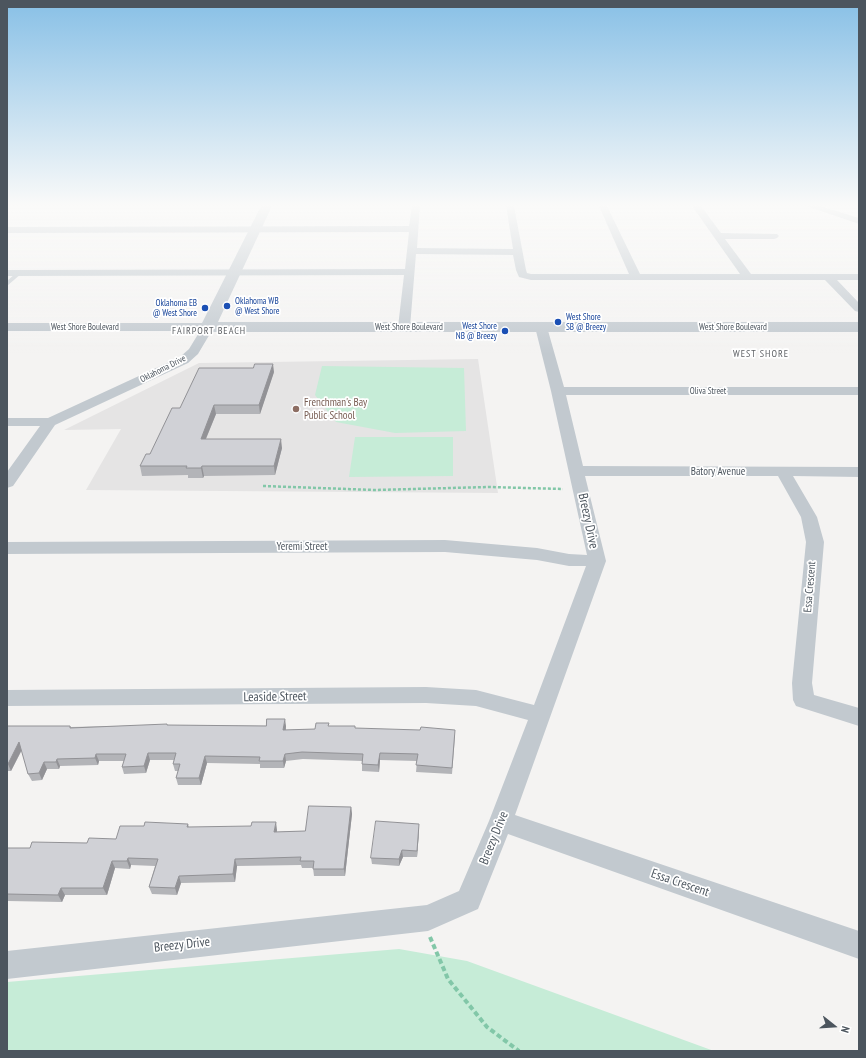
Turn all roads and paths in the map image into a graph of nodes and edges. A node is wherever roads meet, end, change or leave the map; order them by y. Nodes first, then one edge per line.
1 (242, 255) edge
2 (411, 255) edge
3 (518, 255) edge
4 (626, 255) edge
5 (732, 255) edge
6 (410, 272) junction
7 (7, 273) edge
8 (19, 273) junction
9 (233, 273) junction
10 (636, 277) junction
11 (748, 277) junction
12 (828, 277) junction
13 (859, 277) edge
14 (7, 284) edge
15 (859, 309) edge
16 (859, 326) edge
17 (7, 327) edge
18 (208, 327) junction
19 (404, 327) junction
20 (540, 327) junction
21 (558, 391) junction
22 (859, 391) edge
23 (7, 422) edge
24 (50, 422) junction
25 (577, 471) junction
26 (783, 472) junction
27 (859, 472) edge
28 (7, 483) edge
29 (263, 486) dead end
30 (563, 489) dead end
31 (7, 548) edge
32 (597, 561) junction
33 (7, 698) edge
34 (541, 715) junction
35 (859, 717) edge
36 (501, 821) junction
37 (428, 918) junction
38 (859, 945) edge
39 (7, 965) edge
40 (519, 1051) edge

1 - 9 street, Oklahoma Drive
2 - 6 street
3 - 10 street
4 - 10 street
5 - 11 street
6 - 9 street
6 - 19 street
7 - 8 street
8 - 9 street
8 - 14 lane
9 - 18 street, Oklahoma Drive
10 - 11 street
11 - 12 street
12 - 13 street
12 - 15 street
16 - 20 street, West Shore Boulevard
17 - 18 street, West Shore Boulevard
18 - 19 street, West Shore Boulevard
18 - 24 street, Oklahoma Drive
19 - 20 street, West Shore Boulevard
20 - 21 street, Breezy Drive
21 - 22 street, Oliva Street
21 - 25 street, Breezy Drive
23 - 24 street
24 - 28 street, Oklahoma Drive
25 - 26 street, Batory Avenue
25 - 32 street, Breezy Drive
26 - 27 street, Batory Avenue
26 - 35 street, Essa Crescent
29 - 30 path
31 - 32 street, Yeremi Street
32 - 34 street, Breezy Drive
33 - 34 street, Leaside Street
34 - 36 street, Breezy Drive
36 - 37 street, Breezy Drive
36 - 38 street, Essa Crescent
37 - 39 street, Breezy Drive
37 - 40 path

